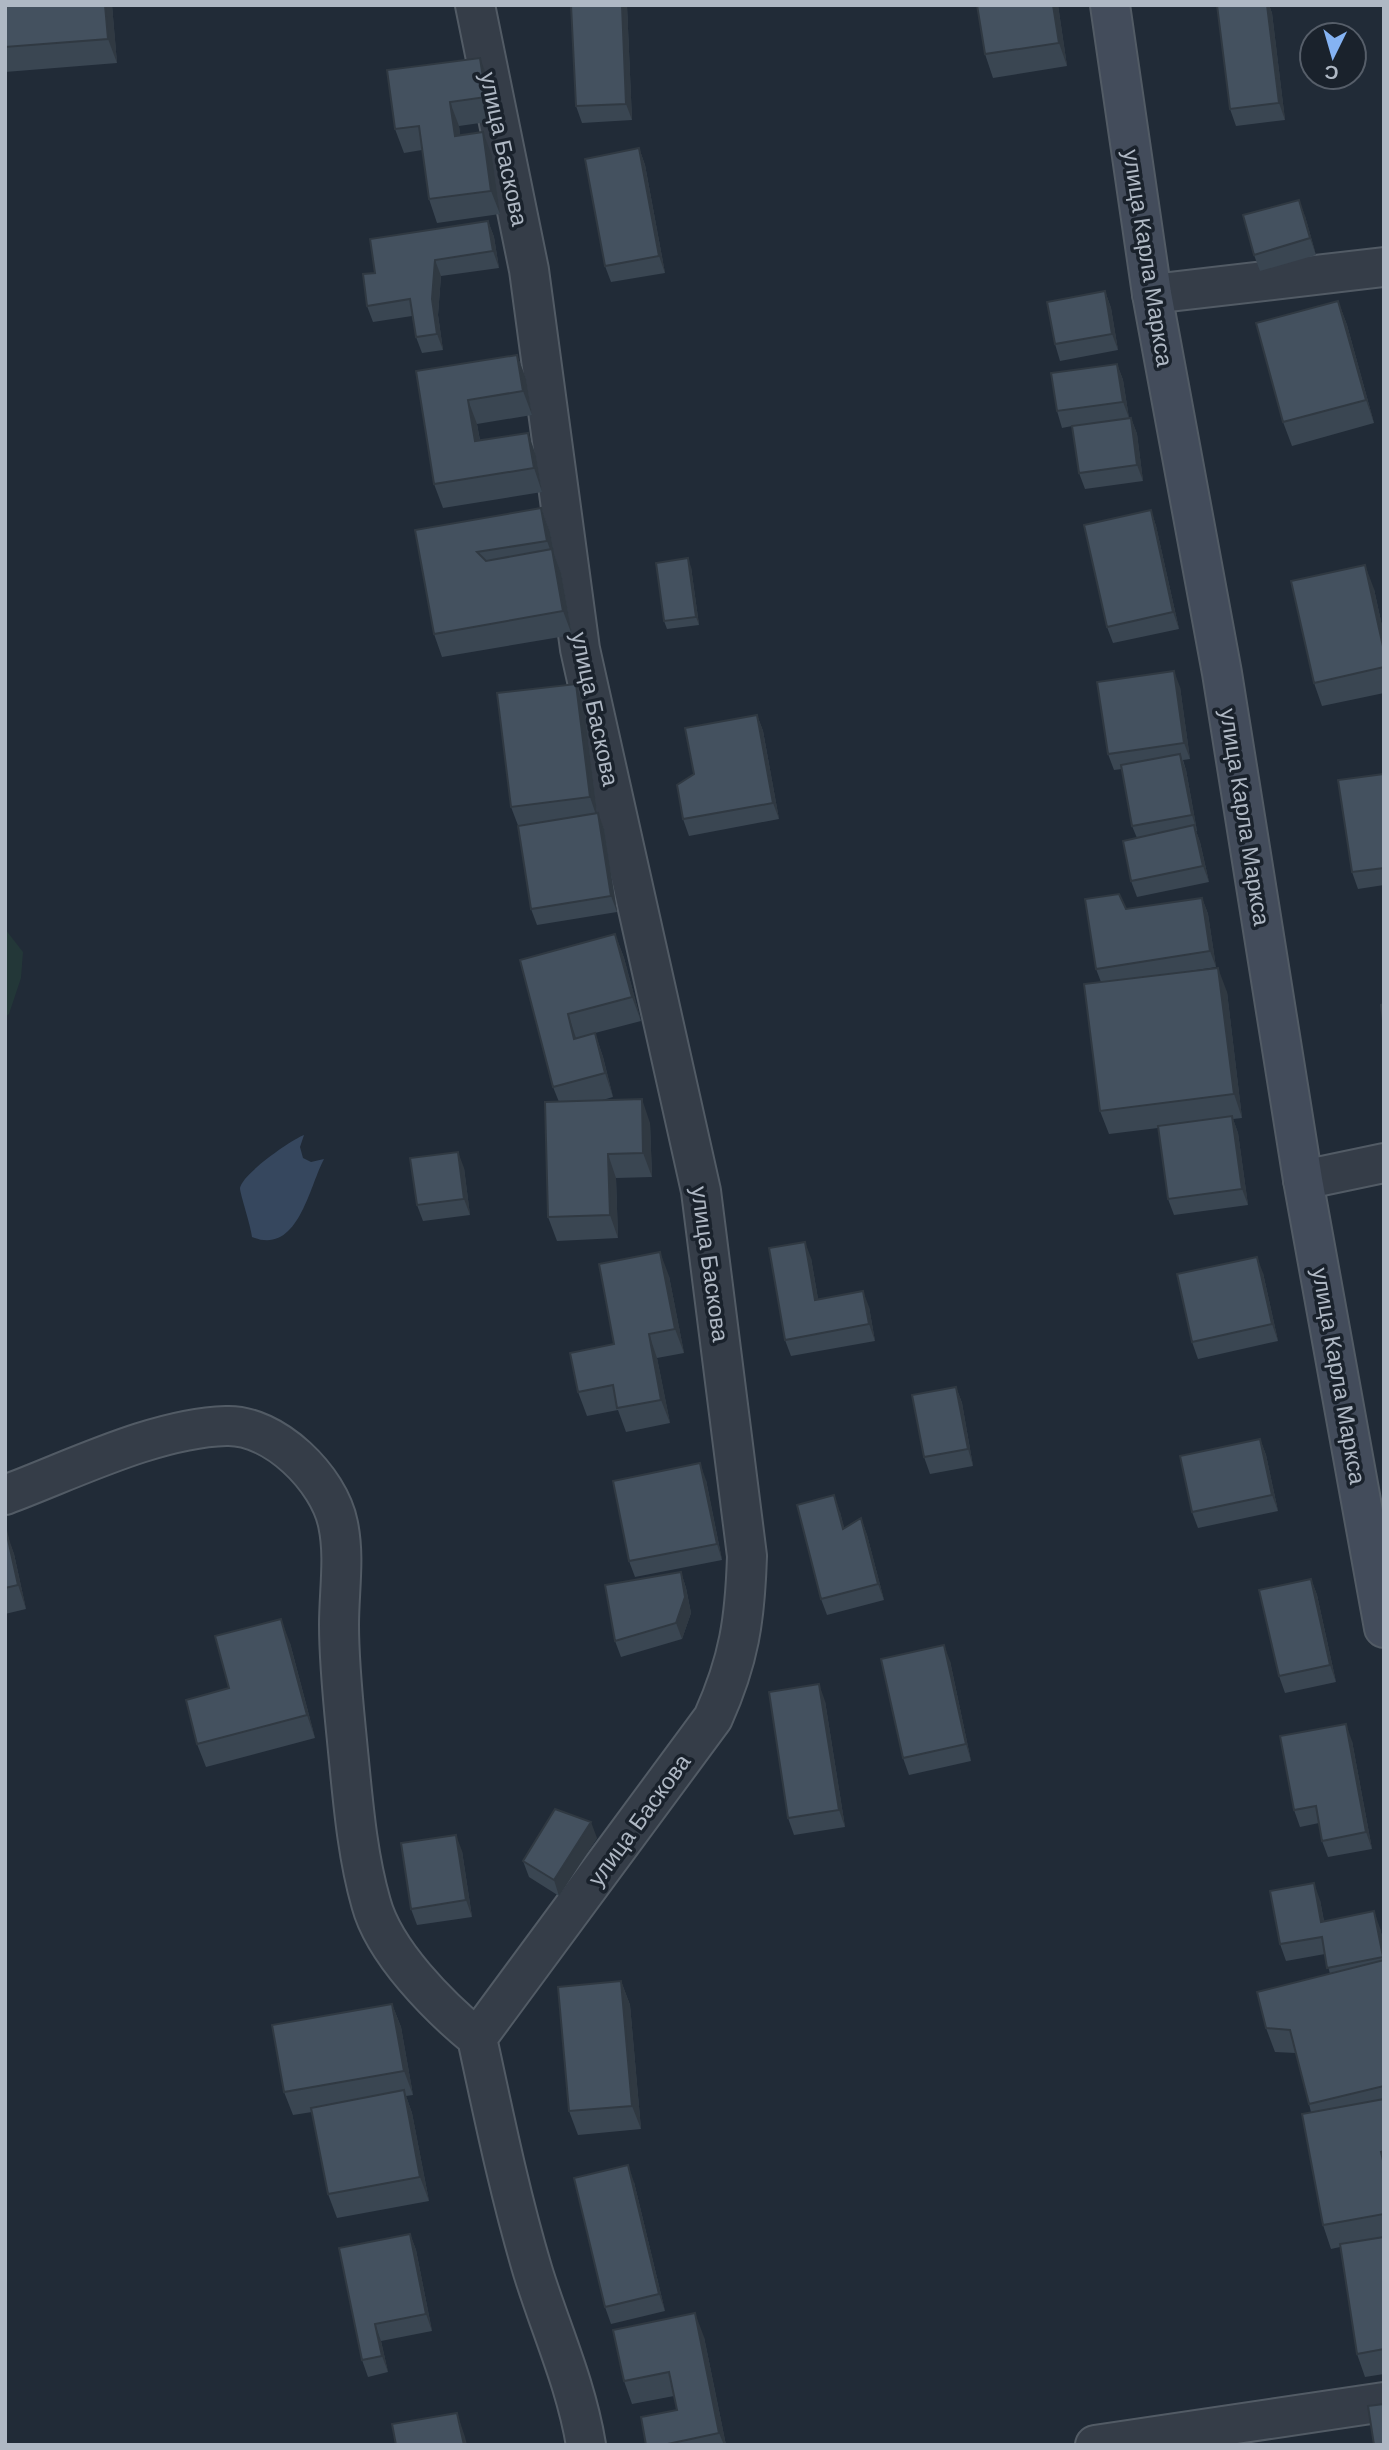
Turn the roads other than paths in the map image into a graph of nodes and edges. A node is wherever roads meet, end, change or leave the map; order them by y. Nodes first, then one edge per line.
1 (475, 5) edge
2 (1110, 5) edge
3 (1384, 267) edge
4 (1152, 294) junction
5 (1384, 1163) edge
6 (1303, 1180) junction
7 (5, 1495) edge
8 (1384, 1628) edge
9 (477, 2038) junction
10 (1384, 2402) edge
11 (586, 2445) edge
12 (1095, 2445) edge

1 - 9 street, улица Баскова
2 - 4 street, улица Карла Маркса
3 - 4 street
4 - 6 street, улица Карла Маркса
5 - 6 street
6 - 8 street, улица Карла Маркса
7 - 9 street
9 - 11 street
10 - 12 street

